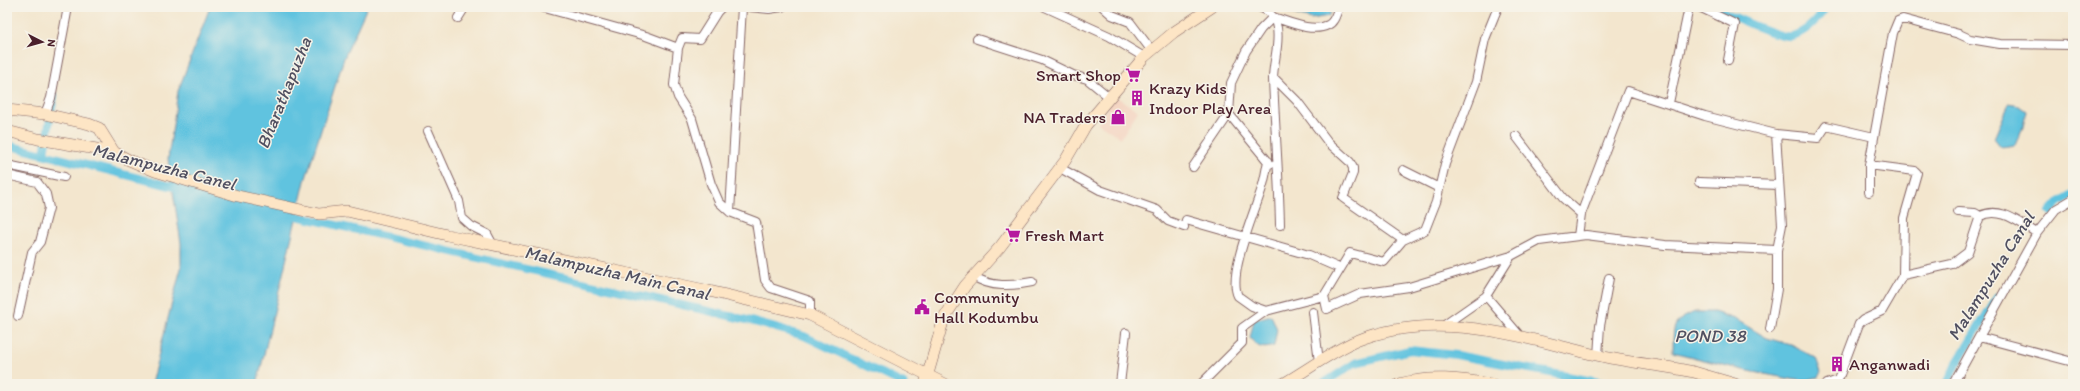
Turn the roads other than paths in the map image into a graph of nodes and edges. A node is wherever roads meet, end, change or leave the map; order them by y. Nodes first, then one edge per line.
1 (68, 7) edge
2 (465, 7) edge
3 (543, 7) edge
4 (722, 7) edge
5 (742, 7) edge
6 (750, 7) edge
7 (782, 7) edge
8 (1046, 7) edge
9 (1103, 7) edge
10 (1212, 7) edge
11 (1258, 7) edge
12 (1339, 7) edge
13 (1498, 7) edge
14 (1689, 7) edge
15 (1699, 7) edge
16 (1068, 17) dead end
17 (1273, 17) junction
18 (458, 18) dead end
19 (977, 39) dead end
20 (2073, 45) edge
21 (678, 48) junction
22 (1148, 54) junction
23 (1728, 60) dead end
24 (1273, 77) junction
25 (1108, 97) junction
26 (1669, 103) junction
27 (7, 110) edge
28 (1229, 114) junction
29 (49, 115) junction
30 (7, 131) edge
31 (428, 131) dead end
32 (1776, 134) junction
33 (1516, 136) dead end
34 (1874, 136) junction
35 (114, 152) junction
36 (1268, 161) junction
37 (7, 165) edge
38 (1869, 165) junction
39 (1193, 167) dead end
40 (1060, 168) junction
41 (1403, 170) dead end
42 (7, 175) edge
43 (1279, 175) junction
44 (64, 177) dead end
45 (1699, 182) dead end
46 (1779, 185) junction
47 (1439, 188) junction
48 (1869, 192) dead end
49 (2073, 199) edge
50 (730, 212) junction
51 (1958, 212) dead end
52 (1581, 214) junction
53 (1980, 216) junction
54 (1280, 225) dead end
55 (2037, 233) junction
56 (1578, 236) junction
57 (1244, 238) junction
58 (1403, 240) junction
59 (493, 245) junction
60 (1777, 250) junction
61 (1511, 256) junction
62 (1339, 268) junction
63 (1903, 275) junction
64 (973, 276) junction
65 (1609, 278) dead end
66 (1032, 282) dead end
67 (1324, 296) junction
68 (1486, 296) junction
69 (1266, 311) junction
70 (1313, 312) dead end
71 (810, 315) junction
72 (18, 316) dead end
73 (1443, 326) junction
74 (1770, 329) dead end
75 (1126, 333) dead end
76 (1520, 336) junction
77 (1979, 337) junction
78 (1598, 356) junction
79 (1319, 362) junction
80 (2073, 362) edge
81 (926, 380) edge
82 (945, 384) edge
83 (1120, 384) edge
84 (1201, 384) edge
85 (1284, 384) edge
86 (1399, 384) edge
87 (1491, 384) edge
88 (1735, 384) edge
89 (1827, 384) edge
90 (1953, 384) edge

1 - 29 street
2 - 18 street
3 - 21 street
4 - 21 street
5 - 50 street
6 - 7 street
8 - 16 street
8 - 22 street
9 - 22 street
10 - 22 street
11 - 17 street
12 - 17 street
13 - 47 street
14 - 26 street
15 - 23 street
17 - 24 street
17 - 28 street
19 - 25 street
20 - 34 street
21 - 50 street
22 - 25 street
24 - 43 street
24 - 58 street
25 - 40 street
26 - 32 street
26 - 52 street
27 - 29 street
28 - 36 street
28 - 39 street
29 - 35 street
30 - 35 street
31 - 59 street
32 - 34 street
32 - 46 street
33 - 52 street
34 - 38 street
35 - 59 street
36 - 43 street
36 - 57 street
37 - 44 street
38 - 48 street
38 - 63 street
40 - 57 street
40 - 64 street
41 - 47 street
42 - 72 street
43 - 54 street
45 - 46 street
46 - 60 street
47 - 58 street
49 - 55 street
50 - 71 street
51 - 53 street
52 - 56 street
53 - 55 street
53 - 63 street
55 - 77 street
56 - 60 street
56 - 61 street
57 - 62 street
57 - 69 street
58 - 62 street
59 - 71 street
60 - 74 street
61 - 67 street
61 - 68 street
62 - 67 street
63 - 89 street
64 - 66 street
64 - 81 street
65 - 78 street
67 - 69 street
68 - 73 street
68 - 76 street
69 - 84 street
70 - 79 street
71 - 81 street
73 - 76 street
73 - 79 street
75 - 83 street
76 - 78 street
77 - 80 street
77 - 90 street
78 - 88 street
79 - 85 street
81 - 82 street
86 - 87 street

